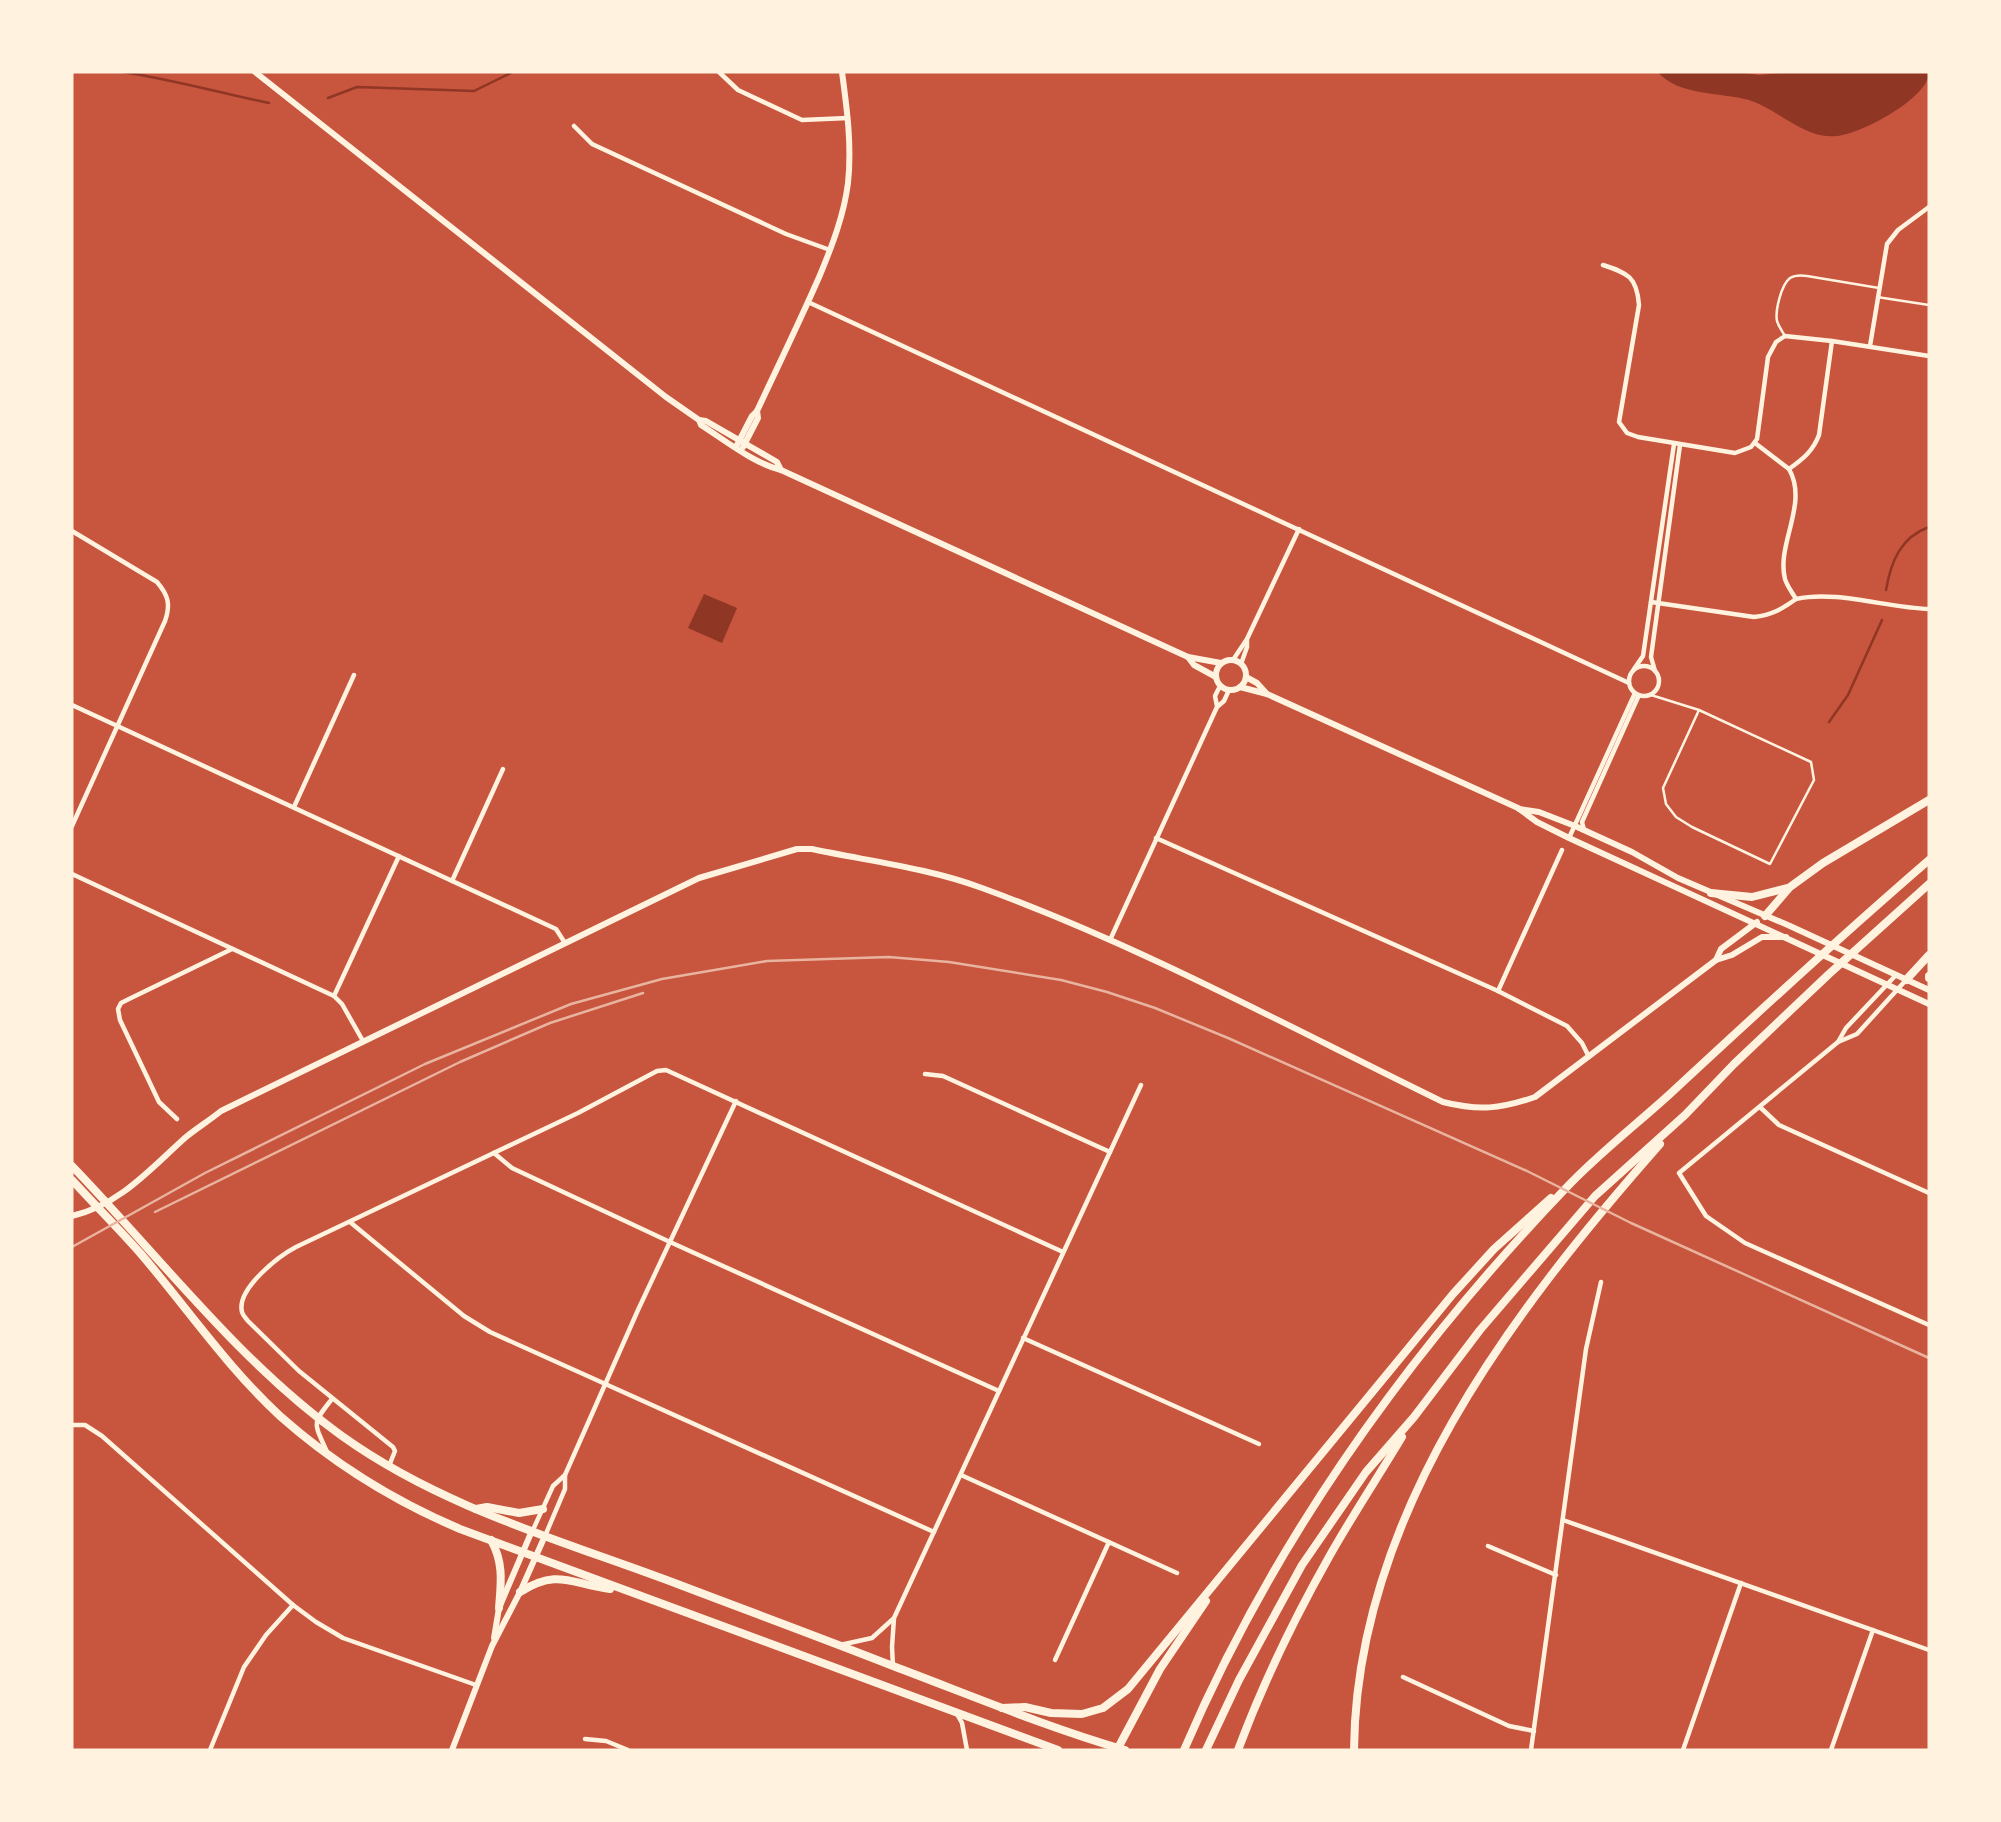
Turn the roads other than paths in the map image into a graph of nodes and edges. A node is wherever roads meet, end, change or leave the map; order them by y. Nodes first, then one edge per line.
1 (255, 72) edge
2 (719, 72) edge
3 (842, 72) edge
4 (848, 118) junction
5 (574, 126) dead end
6 (1929, 208) edge
7 (830, 250) junction
8 (1603, 265) dead end
9 (1879, 288) junction
10 (1877, 297) junction
11 (808, 302) junction
12 (1929, 305) edge
13 (1785, 336) junction
14 (1832, 341) junction
15 (1870, 346) junction
16 (1929, 356) edge
17 (1755, 443) junction
18 (1677, 444) junction
19 (740, 446) junction
20 (1789, 469) junction
21 (1299, 529) junction
22 (72, 531) edge
23 (1796, 598) junction
24 (1651, 602) junction
25 (1658, 603) junction
26 (1929, 609) edge
27 (1247, 639) junction
28 (1188, 657) junction
29 (1233, 660) junction
30 (1221, 663) junction
31 (1241, 664) junction
32 (1634, 669) junction
33 (1656, 671) junction
34 (354, 675) dead end
35 (1216, 677) junction
36 (1246, 677) junction
37 (1629, 683) junction
38 (1220, 686) junction
39 (1240, 687) junction
40 (1229, 690) junction
41 (1268, 694) junction
42 (1637, 694) junction
43 (1651, 695) junction
44 (72, 705) edge
45 (1217, 707) junction
46 (1699, 710) junction
47 (118, 727) junction
48 (503, 769) dead end
49 (1929, 800) edge
50 (294, 807) junction
51 (1518, 808) junction
52 (72, 826) edge
53 (1575, 826) junction
54 (1584, 830) junction
55 (1156, 838) junction
56 (1569, 838) junction
57 (1562, 850) dead end
58 (399, 856) junction
59 (1929, 860) edge
60 (72, 874) edge
61 (452, 881) junction
62 (1929, 884) edge
63 (1790, 887) junction
64 (1711, 893) junction
65 (1765, 916) junction
66 (1755, 923) junction
67 (1786, 937) junction
68 (1110, 940) junction
69 (565, 943) junction
70 (233, 949) junction
71 (1929, 955) edge
72 (1716, 960) junction
73 (1896, 975) junction
74 (1906, 980) junction
75 (1887, 985) junction
76 (1897, 990) junction
77 (1929, 990) edge
78 (1498, 991) junction
79 (334, 996) junction
80 (1929, 1004) edge
81 (363, 1041) junction
82 (1838, 1042) junction
83 (1588, 1057) junction
84 (925, 1074) dead end
85 (1141, 1086) dead end
86 (737, 1101) junction
87 (1761, 1108) junction
88 (1685, 1115) junction
89 (177, 1119) dead end
90 (1110, 1152) junction
91 (494, 1153) junction
92 (72, 1166) edge
93 (72, 1180) edge
94 (1568, 1185) junction
95 (1929, 1193) edge
96 (72, 1216) edge
97 (350, 1222) junction
98 (670, 1242) junction
99 (1063, 1252) junction
100 (1601, 1282) dead end
101 (1929, 1325) edge
102 (1023, 1338) junction
103 (604, 1384) junction
104 (999, 1391) junction
105 (332, 1399) junction
106 (1414, 1417) junction
107 (317, 1418) junction
108 (72, 1425) edge
109 (1259, 1444) dead end
110 (329, 1456) junction
111 (389, 1467) junction
112 (565, 1475) junction
113 (961, 1475) junction
114 (476, 1509) junction
115 (543, 1510) junction
116 (1563, 1520) junction
117 (934, 1532) junction
118 (531, 1533) junction
119 (544, 1538) junction
120 (491, 1541) junction
121 (1109, 1542) junction
122 (1488, 1546) dead end
123 (524, 1553) junction
124 (1237, 1555) junction
125 (536, 1558) junction
126 (1177, 1573) dead end
127 (1556, 1575) junction
128 (1741, 1583) junction
129 (520, 1592) junction
130 (627, 1592) junction
131 (293, 1605) junction
132 (499, 1608) junction
133 (894, 1618) junction
134 (1873, 1630) junction
135 (493, 1644) junction
136 (838, 1645) junction
137 (1929, 1650) edge
138 (1055, 1660) dead end
139 (893, 1665) junction
140 (1403, 1677) dead end
141 (476, 1685) junction
142 (1002, 1708) junction
143 (956, 1713) junction
144 (1534, 1731) junction
145 (585, 1739) dead end
146 (1185, 1748) edge
147 (1120, 1749) edge
148 (210, 1750) edge
149 (452, 1750) edge
150 (628, 1750) edge
151 (967, 1750) edge
152 (1058, 1750) edge
153 (1206, 1750) edge
154 (1238, 1750) edge
155 (1354, 1750) edge
156 (1531, 1750) edge
157 (1683, 1750) edge
158 (1831, 1750) edge

1 - 19 main road
2 - 4 street
3 - 4 main road
4 - 7 main road
5 - 7 street
6 - 9 street
7 - 11 main road
8 - 18 street
9 - 10 street
9 - 13 lane
10 - 12 lane
10 - 15 street
11 - 19 main road
11 - 21 street
13 - 14 street
13 - 17 street
14 - 15 street
14 - 20 street
15 - 16 street
17 - 18 street
17 - 20 street
18 - 24 street
18 - 25 street
19 - 28 main road
20 - 23 street
21 - 27 street
21 - 37 street
22 - 47 street
23 - 25 street
23 - 26 street
24 - 25 street
24 - 32 street
25 - 33 street
27 - 29 street
27 - 31 street
28 - 30 main road
28 - 35 main road
29 - 30 main road
29 - 31 main road
30 - 35 main road
31 - 36 main road
32 - 33 street
32 - 37 street
33 - 43 street
34 - 50 street
35 - 38 main road
36 - 39 main road
36 - 41 main road
37 - 42 street
38 - 40 main road
38 - 45 street
39 - 40 main road
39 - 41 main road
40 - 45 street
41 - 51 main road
42 - 43 street
42 - 53 street
42 - 54 street
43 - 46 lane
44 - 47 street
45 - 55 street
46 - 46 lane
47 - 50 street
47 - 52 street
48 - 61 street
49 - 63 highway
50 - 58 street
51 - 53 main road
51 - 56 main road
53 - 54 main road
53 - 56 street
54 - 64 main road
55 - 68 street
55 - 78 street
56 - 66 main road
57 - 78 street
58 - 61 street
58 - 79 street
59 - 94 highway
60 - 70 street
61 - 69 street
62 - 88 highway
63 - 64 highway
63 - 65 highway
64 - 65 main road
65 - 66 main road
65 - 73 main road
66 - 67 main road
66 - 72 main road
67 - 72 main road
67 - 75 main road
68 - 69 main road
68 - 83 main road
69 - 81 main road
70 - 79 street
70 - 89 street
71 - 74 highway
72 - 83 main road
73 - 74 main road
73 - 75 street
74 - 76 street
74 - 77 main road
75 - 76 main road
75 - 82 street
76 - 80 main road
76 - 82 street
78 - 83 street
79 - 81 street
81 - 96 main road
82 - 87 street
84 - 90 street
85 - 90 street
86 - 91 street
86 - 98 street
86 - 99 street
87 - 95 street
87 - 101 street
88 - 106 highway
88 - 155 highway
90 - 99 street
91 - 97 street
91 - 98 street
92 - 107 highway
93 - 110 highway
94 - 124 highway
94 - 146 highway
97 - 103 street
97 - 105 street
98 - 103 street
98 - 104 street
99 - 102 street
100 - 116 street
102 - 104 street
102 - 109 street
103 - 112 street
103 - 117 street
104 - 113 street
105 - 107 street
105 - 111 street
106 - 153 highway
106 - 154 highway
107 - 110 street
107 - 111 highway
108 - 131 street
110 - 120 highway
111 - 114 highway
112 - 115 street
112 - 119 street
113 - 117 street
113 - 121 street
114 - 115 highway
114 - 118 highway
115 - 118 street
116 - 127 street
116 - 128 street
117 - 133 street
118 - 119 highway
118 - 123 main road
119 - 125 main road
119 - 136 highway
120 - 123 highway
120 - 132 highway
121 - 126 street
121 - 138 street
122 - 127 street
123 - 125 highway
123 - 132 main road
124 - 142 highway
124 - 147 highway
125 - 129 main road
125 - 130 highway
127 - 144 street
128 - 134 street
128 - 157 street
129 - 130 highway
129 - 135 main road
130 - 143 highway
131 - 141 street
131 - 148 street
132 - 135 main road
133 - 136 street
133 - 139 street
134 - 137 street
134 - 158 street
135 - 141 main road
136 - 139 highway
139 - 142 highway
140 - 144 street
141 - 149 main road
142 - 147 highway
143 - 151 street
143 - 152 highway
144 - 156 street
145 - 150 street

